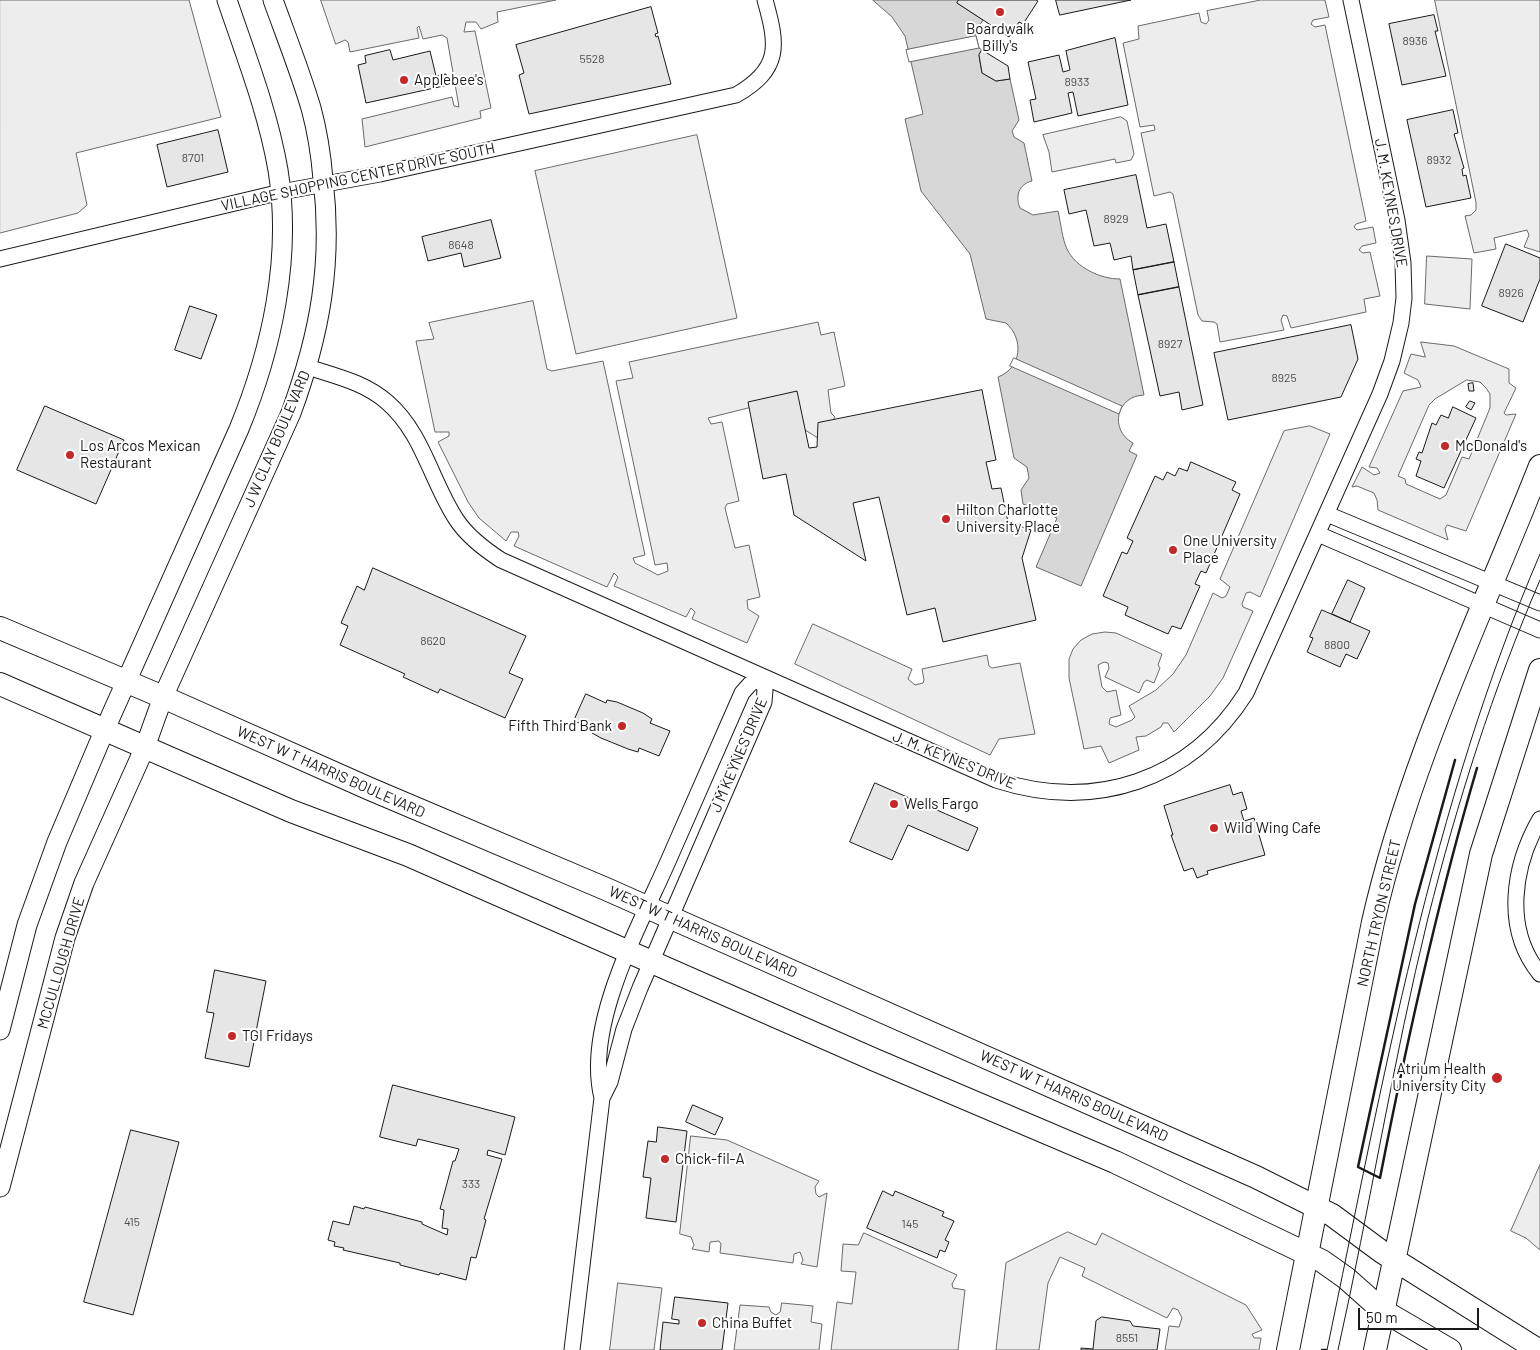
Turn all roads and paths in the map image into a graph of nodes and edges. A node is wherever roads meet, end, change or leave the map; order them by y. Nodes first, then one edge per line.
1 (227, 0) edge
2 (273, 0) edge
3 (765, 0) edge
4 (1351, 0) edge
5 (324, 184) junction
6 (281, 192) junction
7 (0, 259) edge
8 (308, 367) junction
9 (1540, 466) edge
10 (1327, 514) junction
11 (1318, 534) junction
12 (1493, 584) junction
13 (1540, 603) edge
14 (1484, 605) junction
15 (0, 628) edge
16 (1540, 630) edge
17 (1540, 670) edge
18 (762, 677) junction
19 (126, 681) junction
20 (0, 684) edge
21 (163, 697) junction
22 (105, 729) junction
23 (145, 747) junction
24 (1540, 819) edge
25 (647, 908) junction
26 (670, 918) junction
27 (628, 951) junction
28 (651, 961) junction
29 (1540, 974) edge
30 (0, 1030) edge
31 (602, 1098) junction
32 (0, 1187) edge
33 (1316, 1207) junction
34 (1306, 1253) junction
35 (1395, 1260) junction
36 (1382, 1310) junction
37 (572, 1350) edge
38 (1288, 1350) edge
39 (1375, 1350) edge
40 (1450, 1350) edge
41 (1538, 1350) edge

1 - 6 street
2 - 5 street, J W CLAY BOULEVARD
3 - 5 street, VILLAGE SHOPPING CENTER DRIVE SOUTH
4 - 10 street, J. M. KEYNES DRIVE
5 - 6 street, VILLAGE SHOPPING CENTER DRIVE SOUTH
5 - 8 street, J W CLAY BOULEVARD
6 - 7 street, VILLAGE SHOPPING CENTER DRIVE SOUTH
6 - 19 street
8 - 18 street, J. M. KEYNES DRIVE
8 - 21 street, J W CLAY BOULEVARD
9 - 12 main road, NORTH TRYON STREET
10 - 11 street, J. M. KEYNES DRIVE
10 - 12 street
11 - 14 street
11 - 18 street, J. M. KEYNES DRIVE
12 - 13 street
12 - 14 main road, NORTH TRYON STREET
14 - 16 street
14 - 33 main road, NORTH TRYON STREET
15 - 19 main road, WEST W T HARRIS BOULEVARD
17 - 35 main road
18 - 25 street, J M KEYNES DRIVE
18 - 26 street, J M KEYNES DRIVE
19 - 21 main road, WEST W T HARRIS BOULEVARD
19 - 22 street
20 - 22 main road
21 - 23 street, J W CLAY BOULEVARD
21 - 25 main road, WEST W T HARRIS BOULEVARD
22 - 23 main road
22 - 30 street
23 - 27 main road
23 - 32 street, MCCULLOUGH DRIVE
24 - 29 street
25 - 26 main road, WEST W T HARRIS BOULEVARD
25 - 27 street, J M KEYNES DRIVE
26 - 28 street, J M KEYNES DRIVE
26 - 33 main road, WEST W T HARRIS BOULEVARD
27 - 28 main road
27 - 31 street, J M KEYNES DRIVE
28 - 31 street, J M KEYNES DRIVE
28 - 34 main road
31 - 37 street
33 - 34 main road, NORTH TRYON STREET
33 - 35 main road, WEST W T HARRIS BOULEVARD
34 - 36 main road
34 - 38 main road, NORTH TRYON STREET
35 - 36 main road
35 - 41 main road, WEST W T HARRIS BOULEVARD
36 - 39 main road
36 - 40 main road

